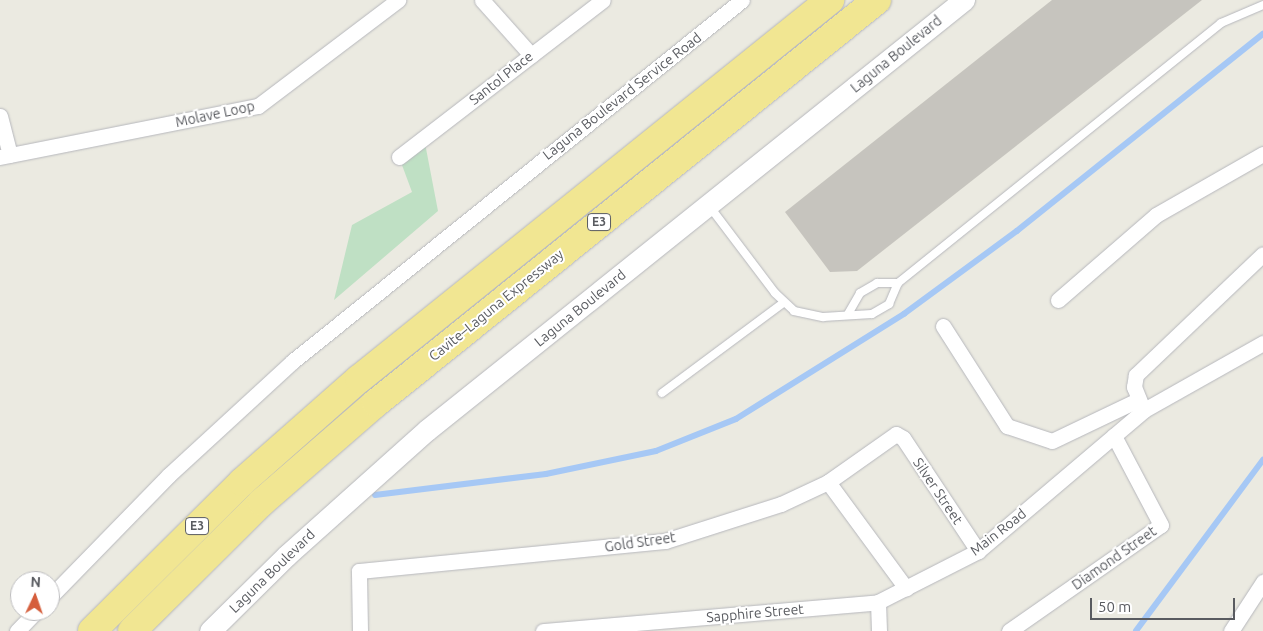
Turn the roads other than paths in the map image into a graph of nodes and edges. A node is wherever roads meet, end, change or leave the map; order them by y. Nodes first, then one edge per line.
1 (398, 0) edge
2 (482, 0) edge
3 (603, 0) edge
4 (742, 0) edge
5 (830, 0) edge
6 (877, 0) edge
7 (964, 0) edge
8 (1263, 5) edge
9 (531, 55) junction
10 (0, 116) edge
11 (1263, 154) edge
12 (5, 156) edge
13 (399, 157) dead end
14 (708, 205) junction
15 (1263, 254) edge
16 (898, 283) junction
17 (1058, 300) dead end
18 (783, 303) junction
19 (848, 314) junction
20 (943, 326) dead end
21 (1263, 342) edge
22 (662, 393) dead end
23 (1141, 405) junction
24 (896, 434) joint
25 (1114, 436) junction
26 (828, 482) junction
27 (978, 551) junction
28 (1263, 582) edge
29 (60, 587) edge
30 (906, 588) junction
31 (878, 602) junction
32 (26, 621) edge
33 (17, 631) edge
34 (92, 631) edge
35 (132, 631) edge
36 (210, 631) edge
37 (360, 631) edge
38 (543, 631) edge
39 (879, 631) edge
40 (1008, 631) edge
41 (1231, 631) edge

1 - 12 street, Molave Loop
2 - 9 street
3 - 9 street, Santol Place
4 - 29 street, Laguna Boulevard Service Road
5 - 34 highway, Cavite–Laguna Expressway / E3
6 - 35 highway, Cavite–Laguna Expressway / E3
7 - 14 main road, Laguna Boulevard
8 - 16 lane
9 - 13 street, Santol Place
10 - 12 street
11 - 17 street
14 - 18 lane
14 - 36 main road, Laguna Boulevard
15 - 23 street
16 - 19 lane
16 - 19 lane
18 - 19 lane
18 - 22 lane
20 - 23 street
21 - 23 street
23 - 25 street, Main Road
24 - 26 street, Gold Street
24 - 27 street, Silver Street
25 - 27 street, Main Road
25 - 40 street, Diamond Street
26 - 30 street
26 - 37 street, Gold Street
27 - 30 street, Main Road
28 - 41 street
30 - 31 street, Main Road
31 - 38 street, Sapphire Street
31 - 39 street
32 - 33 street

